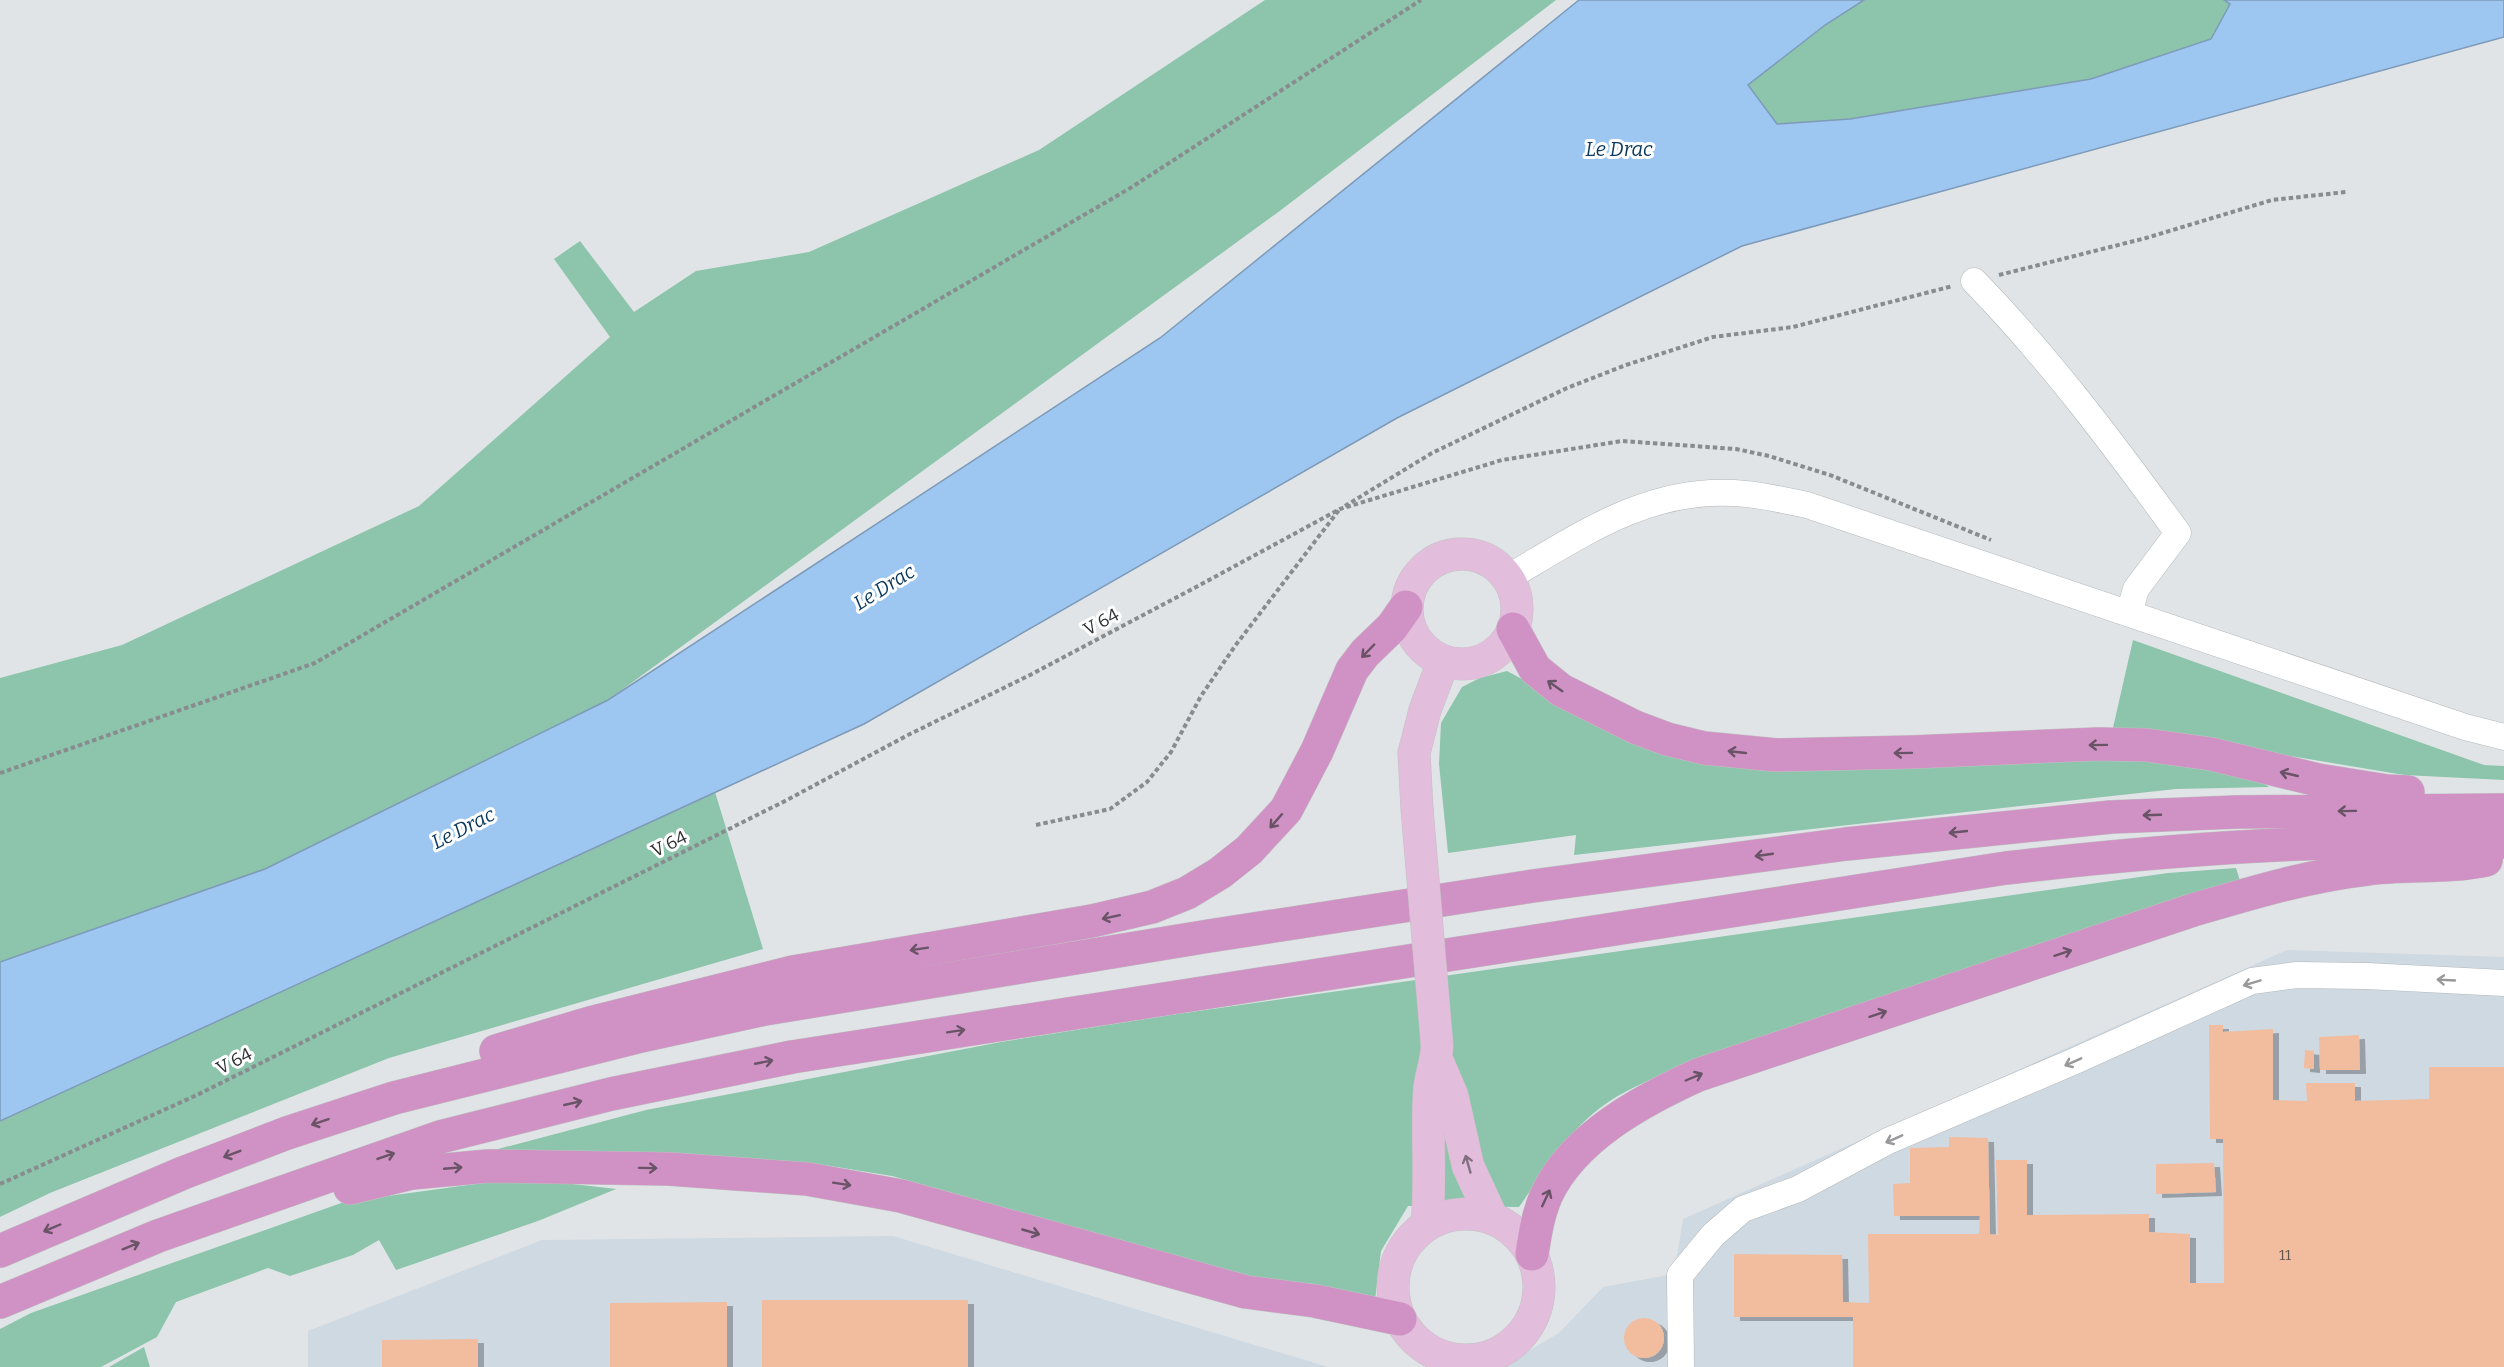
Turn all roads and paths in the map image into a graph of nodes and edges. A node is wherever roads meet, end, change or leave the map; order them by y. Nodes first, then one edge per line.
1 (1421, 0) edge
2 (2346, 192) dead end
3 (1974, 281) junction
4 (1340, 509) junction
5 (1507, 578) junction
6 (1406, 607) junction
7 (2128, 613) junction
8 (1513, 629) junction
9 (1443, 662) junction
10 (2504, 737) edge
11 (0, 773) edge
12 (2469, 809) junction
13 (2504, 810) edge
14 (1036, 825) dead end
15 (2504, 842) edge
16 (2504, 856) edge
17 (2504, 983) edge
18 (1437, 1052) junction
19 (394, 1098) junction
20 (0, 1184) edge
21 (251, 1202) junction
22 (1492, 1218) junction
23 (1427, 1225) junction
24 (0, 1251) edge
25 (1532, 1254) junction
26 (0, 1302) edge
27 (1400, 1318) junction
28 (1435, 1359) edge
29 (1496, 1360) edge
30 (1682, 1367) edge

1 - 11 path
2 - 3 path, V 64
3 - 4 path, V 64
3 - 7 street
4 - 14 path
4 - 20 path, V 64
5 - 6 main road
5 - 7 street
5 - 8 main road
6 - 9 main road
6 -> 19 highway
7 - 10 street
8 - 9 main road
12 -> 8 highway
9 - 18 main road, bridge
12 - 13 highway
12 -> 19 highway
21 -> 15 highway
25 -> 16 highway
17 -> 30 street
22 -> 18 main road
18 - 23 main road
19 -> 24 highway
26 -> 21 highway
21 -> 27 highway
22 - 23 main road
22 - 25 main road
23 - 27 main road
25 - 29 main road
27 - 28 main road
28 - 29 main road

